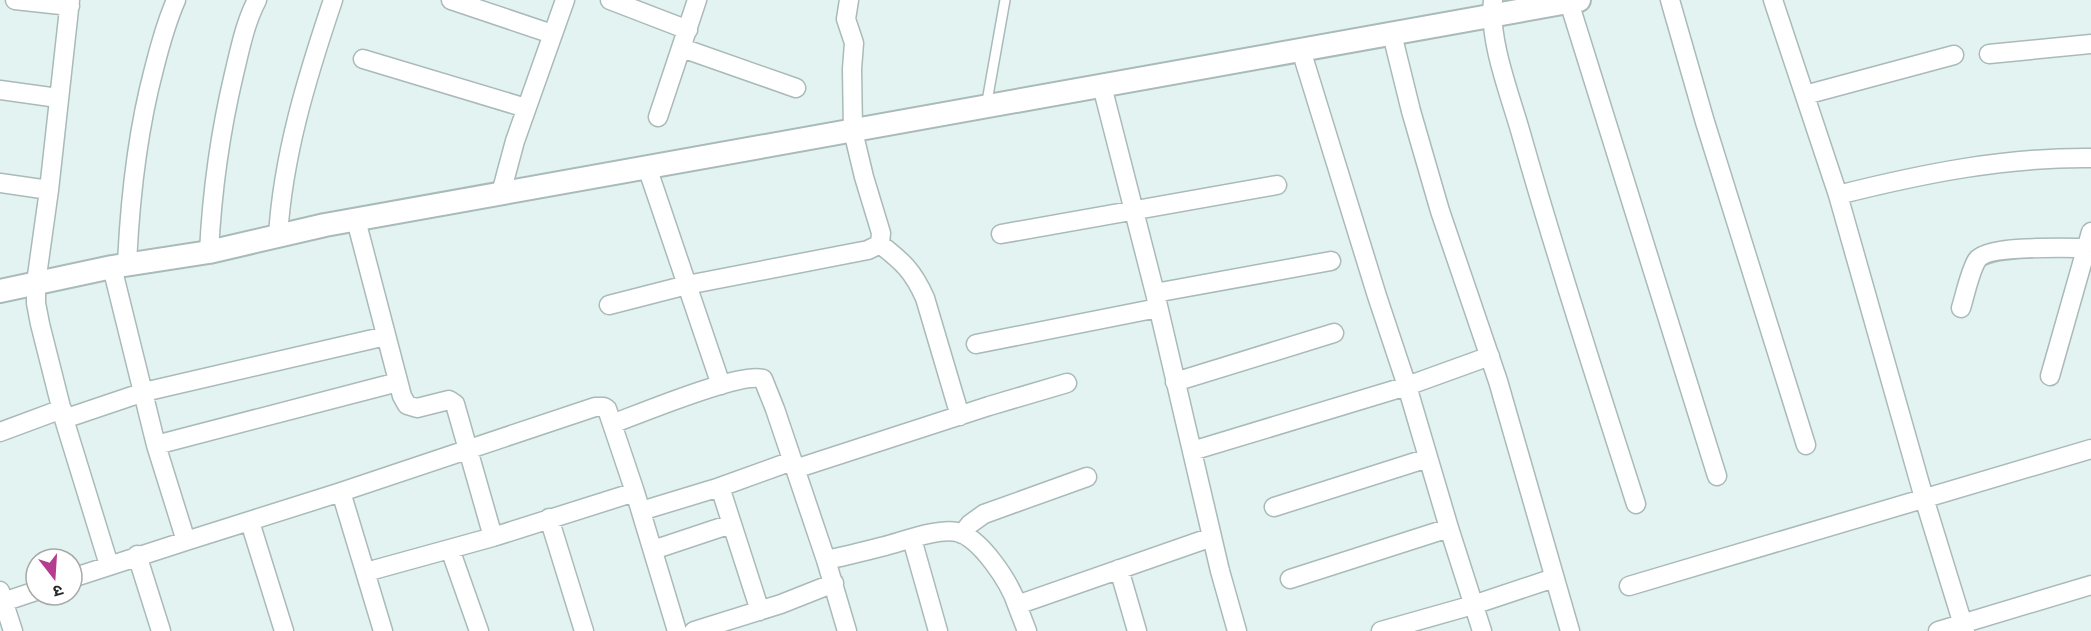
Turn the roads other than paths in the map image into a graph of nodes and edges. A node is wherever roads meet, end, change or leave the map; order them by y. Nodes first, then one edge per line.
1 (15, 0) edge
2 (176, 0) edge
3 (257, 0) edge
4 (333, 0) edge
5 (451, 0) edge
6 (565, 0) edge
7 (610, 0) edge
8 (697, 0) edge
9 (849, 0) edge
10 (1005, 0) edge
11 (1670, 0) edge
12 (1773, 0) edge
13 (1574, 1) edge
14 (70, 3) edge
15 (1492, 8) edge
16 (688, 30) junction
17 (552, 34) junction
18 (1392, 34) junction
19 (2091, 44) edge
20 (682, 48) junction
21 (1301, 50) junction
22 (1989, 54) dead end
23 (1954, 55) dead end
24 (363, 59) dead end
25 (1102, 86) junction
26 (796, 88) dead end
27 (0, 90) edge
28 (1805, 95) junction
29 (58, 98) junction
30 (986, 107) junction
31 (526, 108) junction
32 (658, 117) dead end
33 (854, 131) junction
34 (2091, 158) edge
35 (647, 167) junction
36 (0, 183) edge
37 (1276, 185) dead end
38 (49, 190) junction
39 (501, 193) junction
40 (1838, 195) junction
41 (1134, 211) junction
42 (356, 220) junction
43 (1001, 234) dead end
44 (278, 236) junction
45 (2089, 240) edge
46 (880, 244) junction
47 (209, 252) junction
48 (1331, 261) dead end
49 (120, 265) junction
50 (36, 283) junction
51 (687, 285) junction
52 (2084, 287) edge
53 (0, 291) edge
54 (1156, 301) junction
55 (609, 305) dead end
56 (1961, 308) dead end
57 (1334, 333) dead end
58 (386, 336) junction
59 (976, 344) dead end
60 (1490, 356) junction
61 (2050, 376) dead end
62 (398, 382) junction
63 (1175, 382) junction
64 (1067, 383) dead end
65 (720, 385) junction
66 (1407, 386) junction
67 (144, 392) junction
68 (63, 414) junction
69 (960, 416) junction
70 (612, 424) junction
71 (0, 432) edge
72 (156, 445) junction
73 (1806, 445) dead end
74 (2091, 449) edge
75 (468, 450) junction
76 (1192, 451) junction
77 (1428, 458) junction
78 (794, 465) junction
79 (1717, 476) dead end
80 (1087, 477) dead end
81 (720, 486) junction
82 (341, 492) junction
83 (635, 492) junction
84 (1924, 498) junction
85 (1636, 504) dead end
86 (1274, 507) dead end
87 (641, 511) junction
88 (549, 518) junction
89 (250, 522) junction
90 (731, 525) junction
91 (1449, 528) junction
92 (962, 534) junction
93 (493, 537) junction
94 (1212, 537) junction
95 (912, 539) junction
96 (186, 541) junction
97 (450, 549) junction
98 (653, 550) junction
99 (137, 555) junction
100 (826, 560) junction
101 (109, 565) junction
102 (1119, 569) junction
103 (366, 572) junction
104 (84, 574) edge
105 (1554, 578) junction
106 (1290, 579) dead end
107 (834, 583) junction
108 (2091, 585) edge
109 (1629, 586) dead end
110 (24, 594) edge
111 (1, 599) edge
112 (1473, 604) junction
113 (1017, 605) junction
114 (760, 611) junction
115 (1964, 627) edge
116 (13, 631) edge
117 (161, 631) edge
118 (284, 631) edge
119 (383, 631) edge
120 (479, 631) edge
121 (584, 631) edge
122 (677, 631) edge
123 (694, 631) edge
124 (847, 631) edge
125 (938, 631) edge
126 (1027, 631) edge
127 (1137, 631) edge
128 (1237, 631) edge
129 (1381, 631) edge
130 (1482, 631) edge
131 (1570, 631) edge
132 (1938, 631) edge

1 - 14 street
2 - 49 street
3 - 47 street
4 - 44 street
5 - 17 street
6 - 17 street
7 - 16 street
8 - 16 street
9 - 33 street
10 - 30 lane
11 - 73 street
12 - 28 street
13 - 15 street
13 - 79 street
14 - 29 street
15 - 18 street
15 - 85 street
16 - 20 street
17 - 31 street
18 - 21 street
18 - 60 street
19 - 22 street
20 - 26 street
20 - 32 street
21 - 25 street
21 - 66 street
23 - 28 street
24 - 31 street
25 - 30 street
25 - 41 street
27 - 29 street
28 - 40 street
29 - 38 street
30 - 33 street
31 - 39 street
33 - 35 street
33 - 46 street
34 - 40 street
35 - 39 street
35 - 51 street
36 - 38 street
37 - 41 street
38 - 50 street
39 - 42 street
40 - 84 street
41 - 43 street
41 - 54 street
42 - 44 street
42 - 58 street
44 - 47 street
45 - 52 street
45 - 56 street
46 - 51 street
46 - 69 street
47 - 49 street
48 - 54 street
49 - 50 street
49 - 67 street
50 - 53 street
50 - 68 street
51 - 55 street
51 - 65 street
52 - 61 street
54 - 59 street
54 - 63 street
57 - 63 street
58 - 62 street
58 - 67 street
60 - 66 street
60 - 105 street
62 - 72 street
62 - 75 street
63 - 76 street
64 - 69 street
65 - 70 street
65 - 78 street
66 - 76 street
66 - 77 street
67 - 68 street
67 - 72 street
68 - 71 street
68 - 101 street
69 - 78 street
70 - 75 street
70 - 83 street
72 - 96 street
74 - 84 street
75 - 82 street
75 - 93 street
76 - 94 street
77 - 86 street
77 - 91 street
78 - 81 street
78 - 100 street
80 - 92 street
81 - 87 street
81 - 90 street
82 - 89 street
82 - 103 street
83 - 87 street
83 - 88 street
84 - 109 street
84 - 115 street
87 - 98 street
88 - 93 street
88 - 121 street
89 - 96 street
89 - 118 street
90 - 98 street
90 - 114 street
91 - 106 street
91 - 112 street
92 - 95 street
92 - 113 street
93 - 97 street
94 - 102 street
94 - 128 street
95 - 100 street
95 - 125 street
96 - 99 street
97 - 103 street
97 - 120 street
98 - 122 street
99 - 101 street
99 - 117 street
100 - 107 street
101 - 104 street
102 - 113 street
102 - 127 street
103 - 119 street
105 - 112 street
105 - 131 street
107 - 114 street
107 - 124 street
108 - 115 street
110 - 111 street
111 - 116 street
112 - 129 street
112 - 130 street
113 - 126 street
114 - 123 street
115 - 132 street

